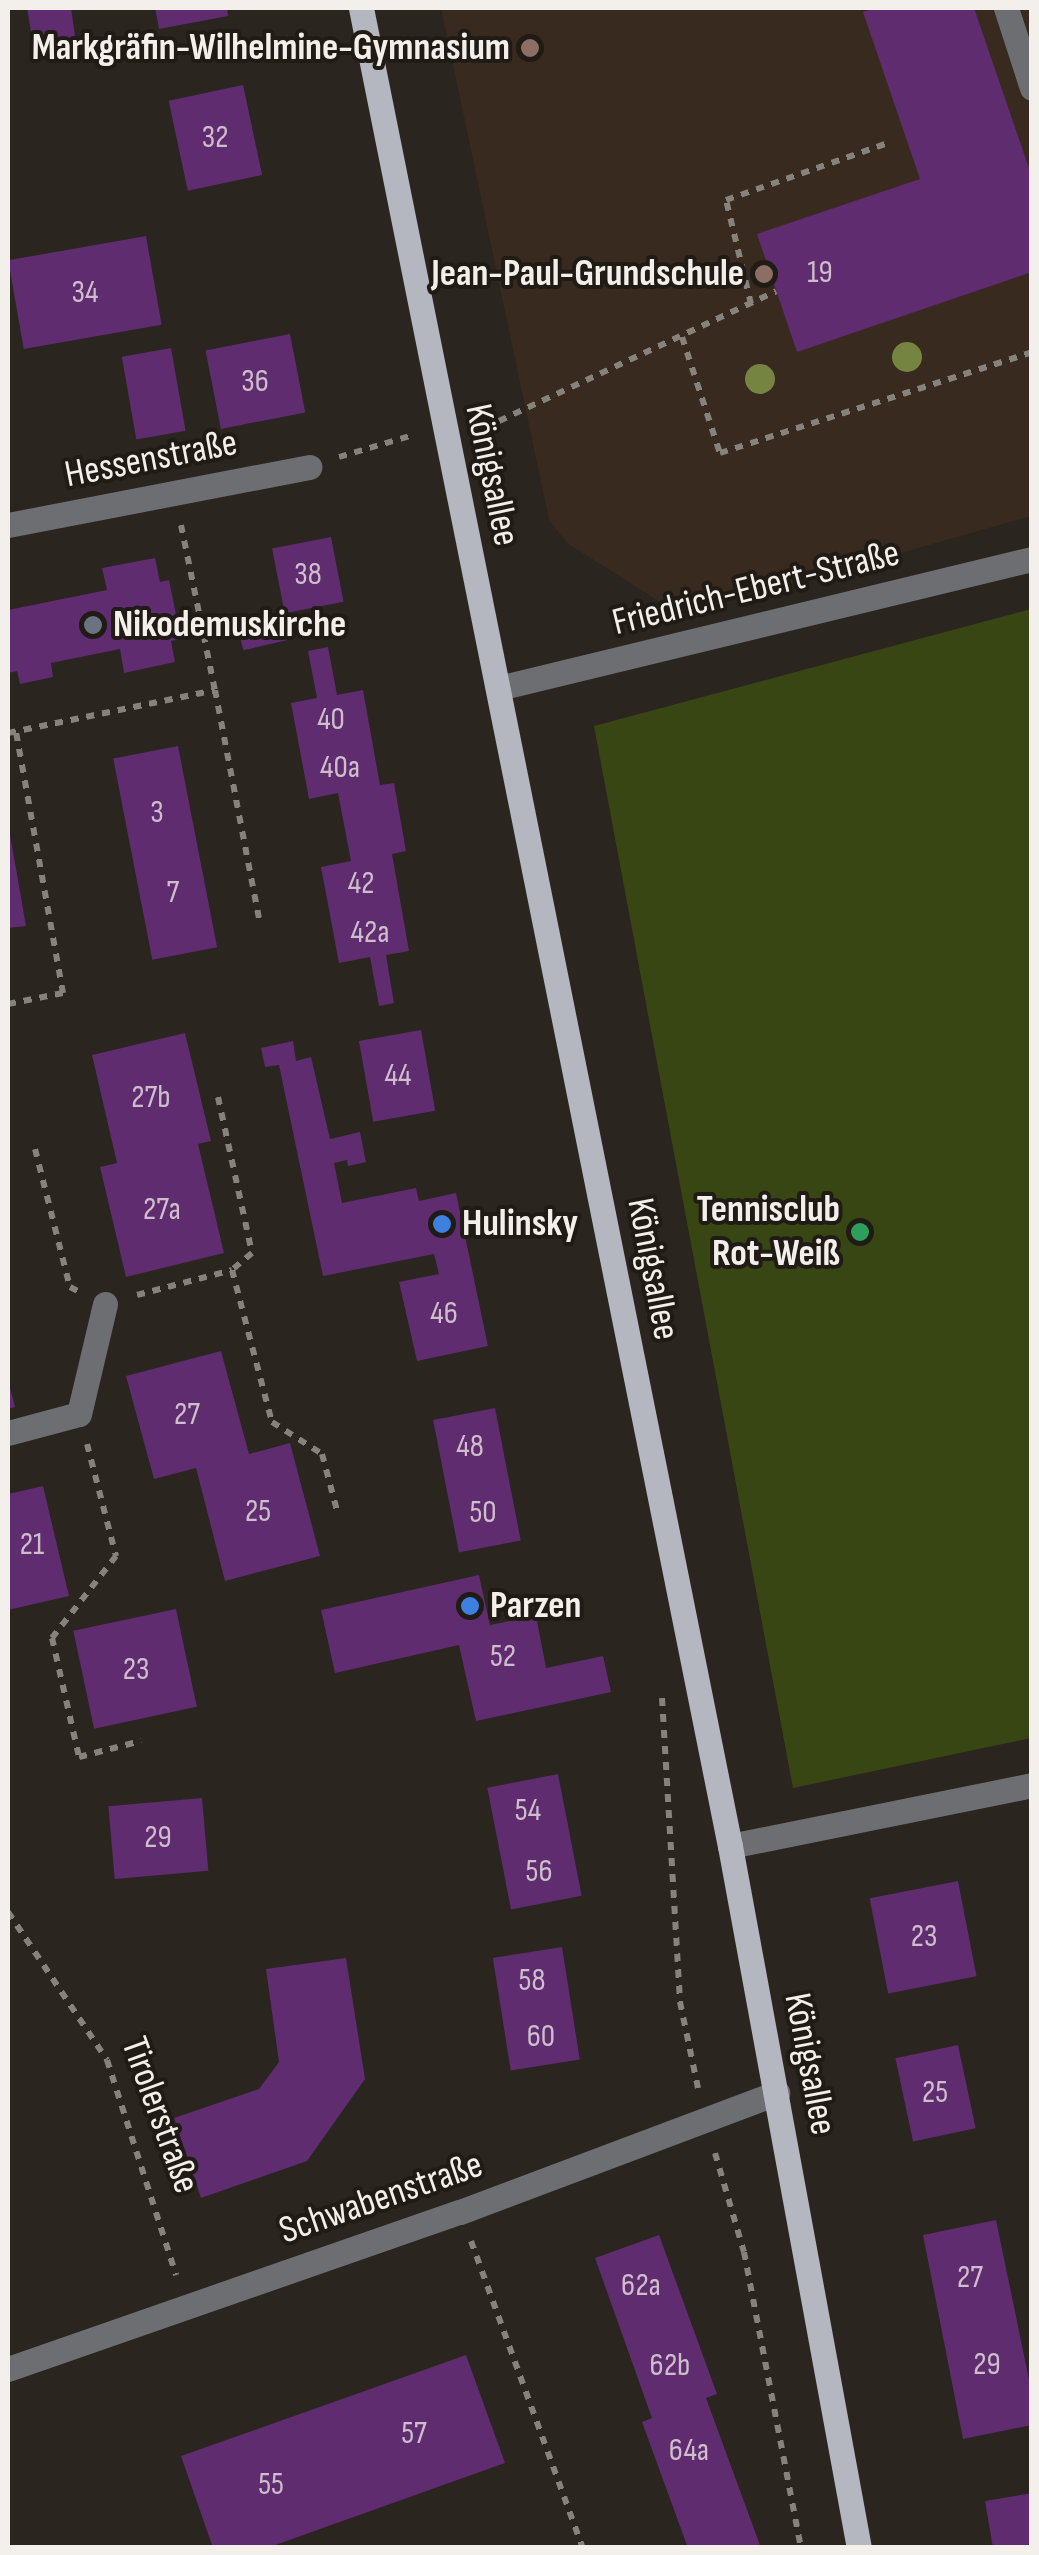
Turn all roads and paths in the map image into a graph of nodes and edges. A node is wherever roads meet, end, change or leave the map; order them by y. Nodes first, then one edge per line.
1 (360, 8) edge
2 (1006, 8) edge
3 (1032, 88) edge
4 (891, 142) dead end
5 (776, 291) dead end
6 (751, 304) junction
7 (682, 337) junction
8 (1032, 352) edge
9 (499, 421) dead end
10 (443, 426) junction
11 (309, 466) joint
12 (175, 494) junction
13 (8, 525) edge
14 (1032, 558) edge
15 (499, 688) junction
16 (215, 690) junction
17 (12, 732) edge
18 (259, 919) dead end
19 (8, 1004) edge
20 (218, 1097) dead end
21 (34, 1150) dead end
22 (232, 1270) junction
23 (105, 1304) junction
24 (79, 1414) junction
25 (8, 1434) edge
26 (338, 1514) dead end
27 (661, 1683) dead end
28 (141, 1741) dead end
29 (1032, 1785) edge
30 (730, 1846) junction
31 (8, 1912) edge
32 (778, 2093) junction
33 (705, 2121) junction
34 (460, 2212) junction
35 (185, 2305) junction
36 (8, 2369) edge
37 (582, 2548) edge
38 (800, 2548) edge
39 (860, 2548) edge

1 - 10 main road, Königsallee
2 - 3 street
4 - 6 path
5 - 6 path
6 - 7 path
7 - 8 path
7 - 9 path
10 - 11 path
10 - 15 main road, Königsallee
11 - 12 street, Hessenstraße
12 - 13 street, Hessenstraße
12 - 16 path
14 - 15 street, Friedrich-Ebert-Straße
15 - 30 main road, Königsallee
16 - 17 path
16 - 18 path
17 - 19 path
20 - 22 path
21 - 23 path
22 - 23 path
22 - 26 path
23 - 24 street
24 - 25 street
24 - 28 path
27 - 33 path
29 - 30 street
30 - 32 main road, Königsallee
31 - 35 path, Tirolerstraße
32 - 33 street, Schwabenstraße
32 - 39 main road, Königsallee
33 - 34 street, Schwabenstraße
33 - 38 path
34 - 35 street, Schwabenstraße
34 - 37 path
35 - 36 street, Schwabenstraße

